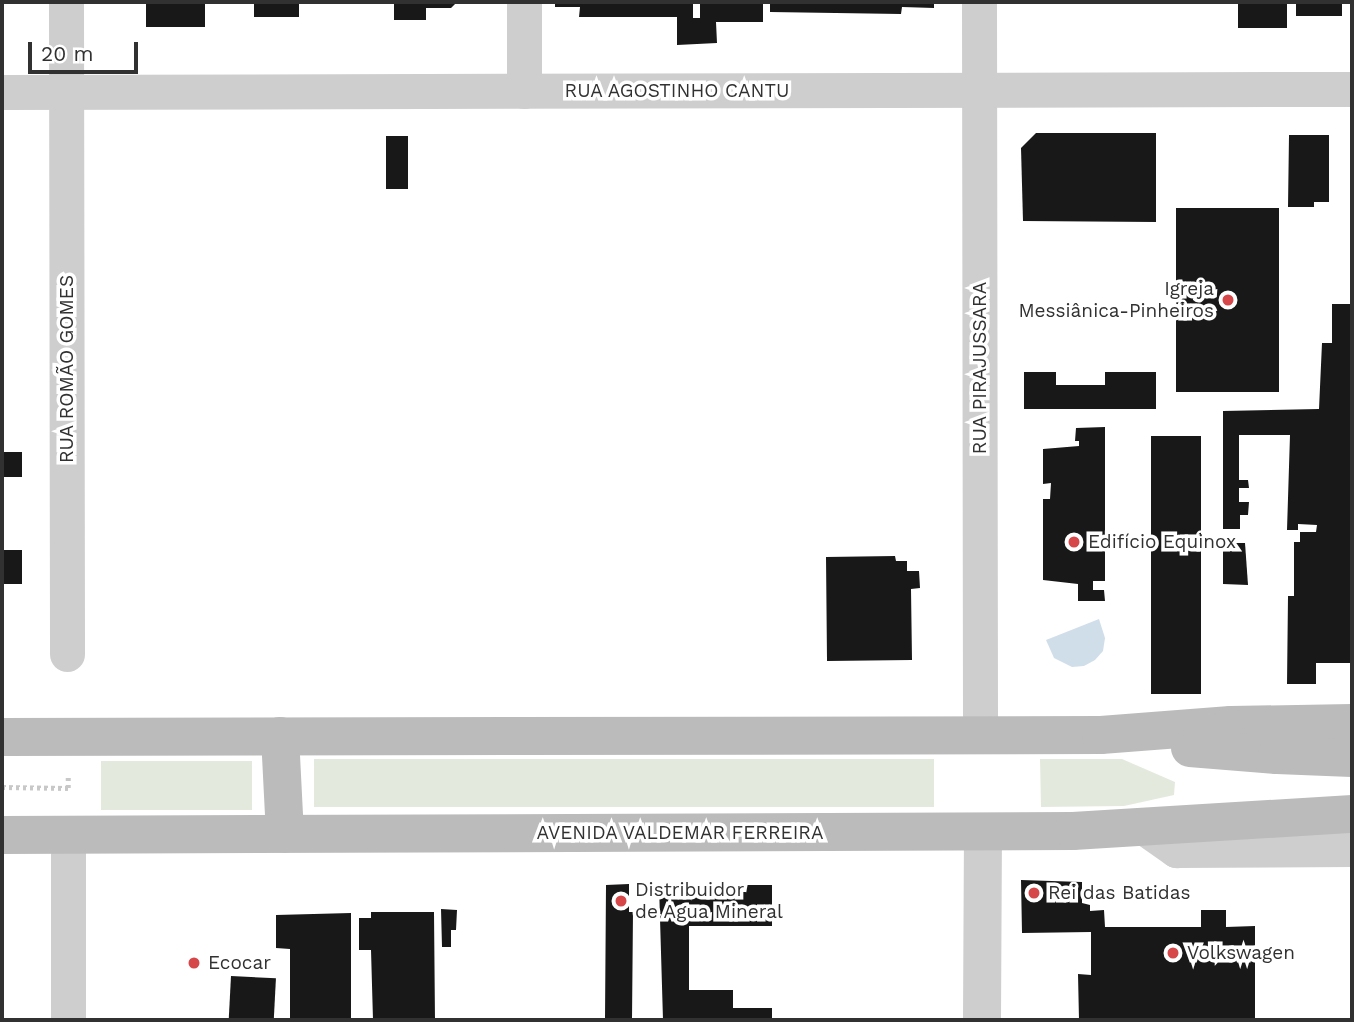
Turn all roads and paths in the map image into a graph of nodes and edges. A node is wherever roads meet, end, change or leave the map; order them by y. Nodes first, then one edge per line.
1 (66, 2) edge
2 (524, 2) edge
3 (979, 2) edge
4 (1352, 89) edge
5 (981, 90) junction
6 (524, 91) junction
7 (2, 92) edge
8 (66, 93) junction
9 (67, 654) dead end
10 (1352, 723) edge
11 (980, 734) junction
12 (1101, 735) junction
13 (280, 736) junction
14 (2, 737) edge
15 (1352, 758) edge
16 (2, 787) edge
17 (68, 788) dead end
18 (1352, 814) edge
19 (1146, 829) junction
20 (982, 832) junction
21 (285, 834) junction
22 (2, 835) edge
23 (68, 835) junction
24 (1352, 849) edge
25 (68, 1020) edge
26 (982, 1020) edge

1 - 8 street, RUA ROMÃO GOMES
2 - 6 street
3 - 5 street, RUA PIRAJUSSARA
4 - 5 street, RUA AGOSTINHO CANTU
5 - 6 street, RUA AGOSTINHO CANTU
5 - 11 street, RUA PIRAJUSSARA
6 - 8 street, RUA AGOSTINHO CANTU
7 - 8 street, RUA AGOSTINHO CANTU
8 - 9 street, RUA ROMÃO GOMES
10 - 12 main road
11 - 12 main road
11 - 13 main road
12 - 15 main road
13 - 14 main road
13 - 21 main road
16 - 17 path
18 - 19 main road, AVENIDA VALDEMAR FERREIRA
19 - 20 main road, AVENIDA VALDEMAR FERREIRA
19 - 24 street
20 - 21 main road, AVENIDA VALDEMAR FERREIRA
20 - 26 street
21 - 23 main road, AVENIDA VALDEMAR FERREIRA
22 - 23 main road, AVENIDA VALDEMAR FERREIRA
23 - 25 street

